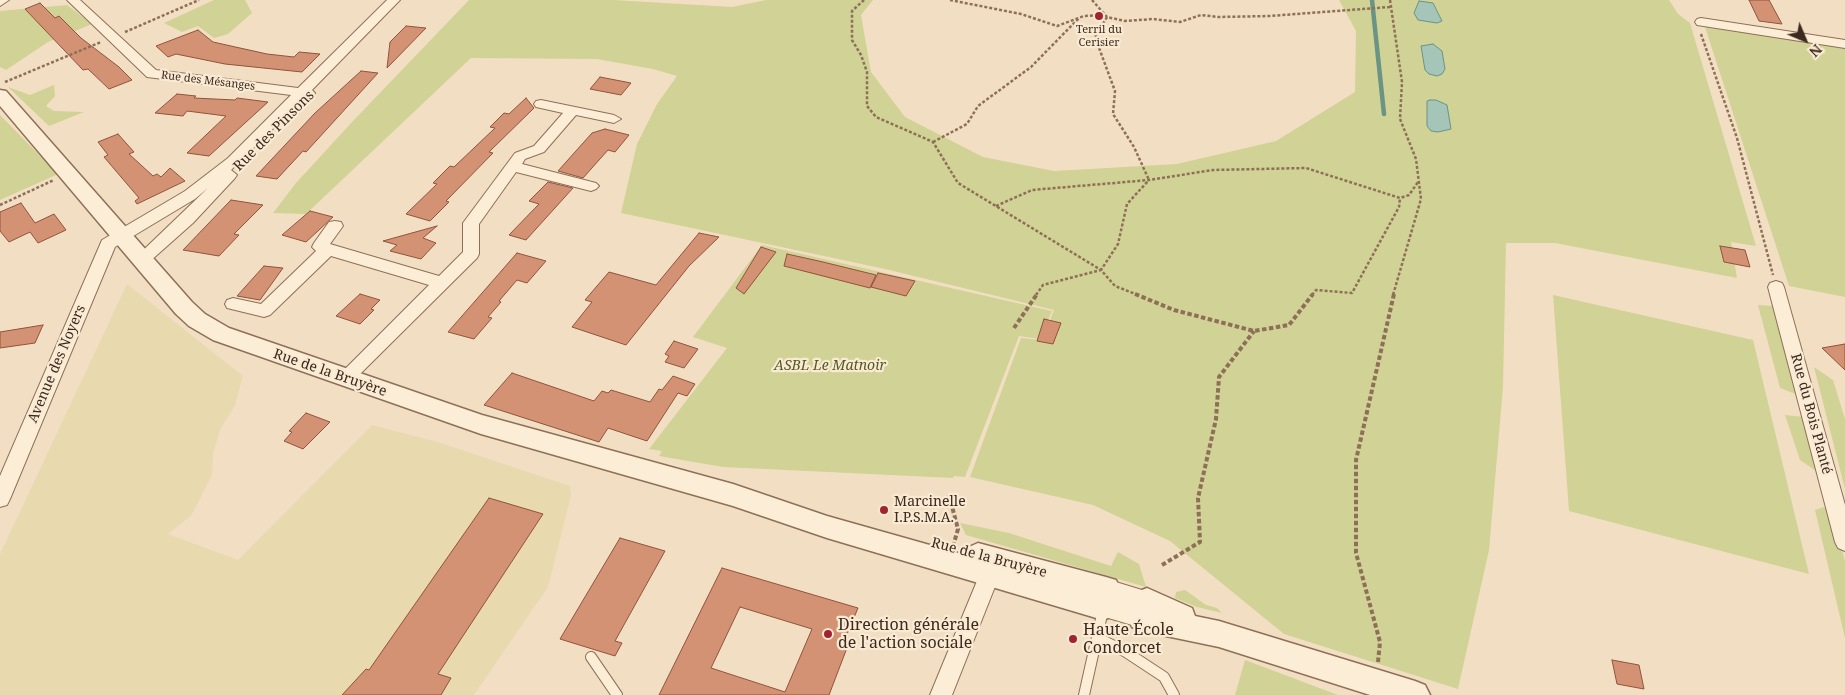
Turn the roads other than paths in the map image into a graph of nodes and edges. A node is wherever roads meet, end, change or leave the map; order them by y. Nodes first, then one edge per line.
1 (4, 0) edge
2 (73, 0) edge
3 (394, 0) edge
4 (404, 0) edge
5 (0, 2) edge
6 (1701, 22) road end
7 (1845, 44) edge
8 (306, 93) junction
9 (0, 95) edge
10 (541, 104) dead end
11 (572, 110) junction
12 (614, 119) dead end
13 (513, 167) junction
14 (591, 186) dead end
15 (335, 226) dead end
16 (121, 235) junction
17 (328, 249) junction
18 (142, 259) junction
19 (442, 283) junction
20 (1776, 288) road end
21 (232, 304) dead end
22 (345, 378) junction
23 (0, 499) edge
24 (754, 502) junction
25 (1845, 542) edge
26 (993, 567) junction
27 (1105, 598) junction
28 (1144, 609) joint
29 (1098, 638) junction
30 (591, 657) dead end
31 (617, 695) edge
32 (941, 695) edge
33 (1084, 695) edge
34 (1174, 695) edge
35 (1415, 695) edge

1 - 5 street
2 - 8 street, Rue des Mésanges
3 - 8 street, Rue des Pinsons
4 - 8 street, Rue des Pinsons
6 - 7 street
8 - 16 street, Rue des Pinsons
8 - 18 street, Rue des Pinsons
9 - 16 street, Rue de la Bruyère
10 - 11 street
11 - 12 street
11 - 13 street
13 - 14 street
13 - 19 street
15 - 17 street
16 - 18 street, Rue de la Bruyère
16 - 23 street, Avenue des Noyers
17 - 19 street
17 - 21 street
18 - 22 street, Rue de la Bruyère
19 - 22 street
20 - 25 street, Rue du Bois Planté
22 - 24 street, Rue de la Bruyère
24 - 26 street, Rue de la Bruyère
24 - 26 street, Rue de la Bruyère
26 - 27 street, Rue de la Bruyère
26 - 32 street
27 - 28 street, Rue de la Bruyère
27 - 29 lane
28 - 35 street, Rue de la Bruyère
29 - 33 lane
29 - 34 lane
30 - 31 lane

